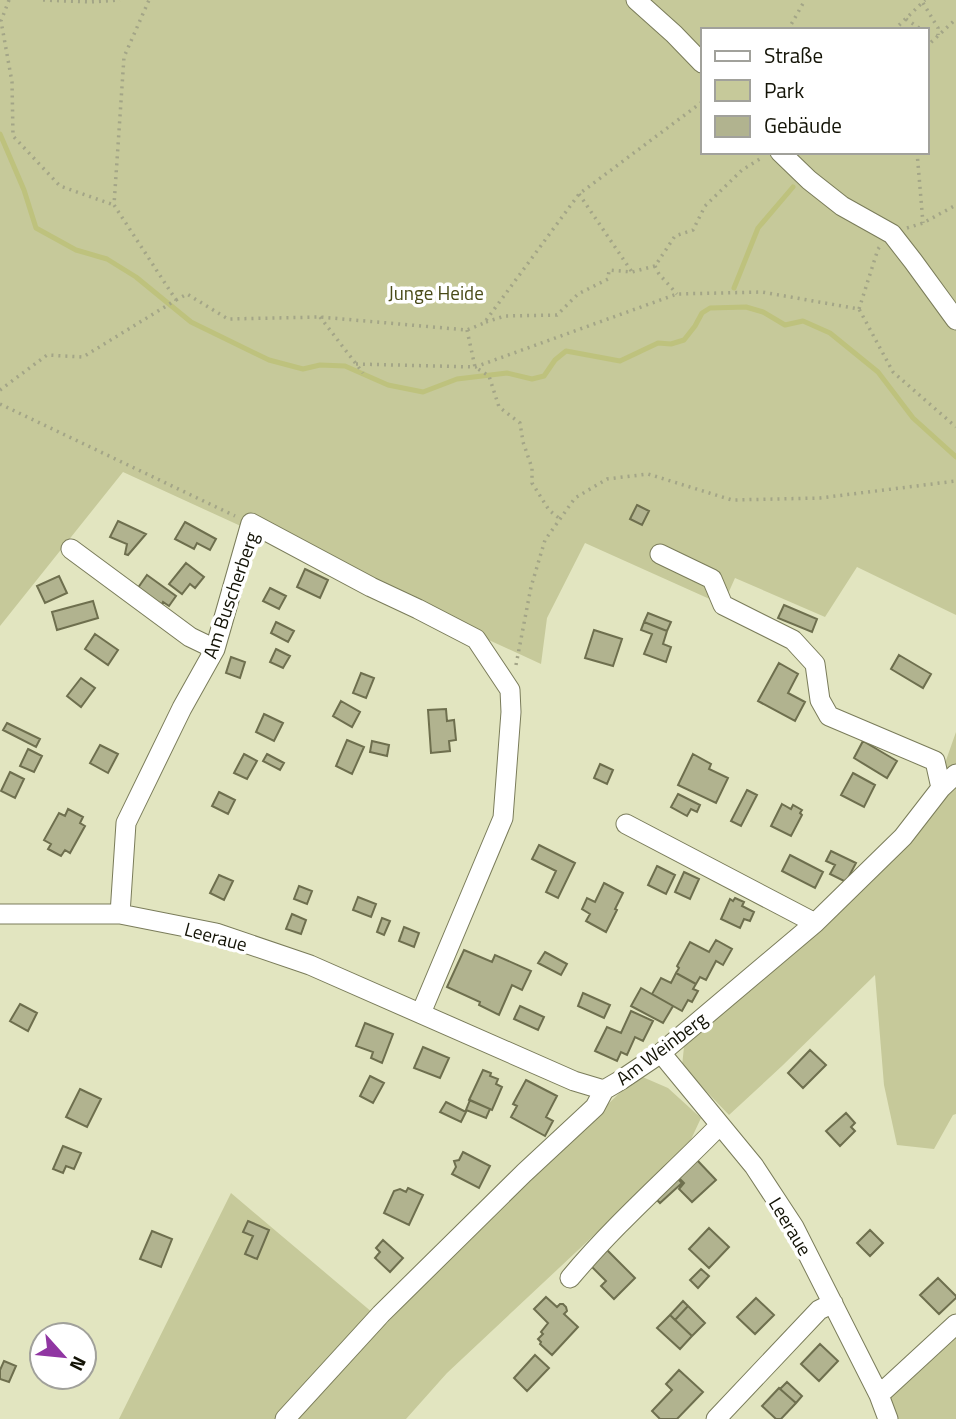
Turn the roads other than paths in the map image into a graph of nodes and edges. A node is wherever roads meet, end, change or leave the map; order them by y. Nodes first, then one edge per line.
1 (636, 0) edge
2 (701, 62) edge
3 (782, 154) edge
4 (956, 320) edge
5 (71, 549) dead end
6 (660, 554) dead end
7 (215, 649) junction
8 (956, 774) edge
9 (941, 788) junction
10 (626, 824) dead end
11 (0, 914) edge
12 (120, 914) junction
13 (815, 923) junction
14 (421, 1013) junction
15 (661, 1053) junction
16 (604, 1090) junction
17 (720, 1125) junction
18 (570, 1278) dead end
19 (833, 1303) junction
20 (956, 1324) edge
21 (883, 1411) edge
22 (285, 1419) edge
23 (716, 1419) edge

1 - 2 street
3 - 4 street
5 - 7 street
6 - 9 street
7 - 12 street, Am Buscherberg
7 - 14 street, Am Buscherberg
8 - 9 street, Am Weinberg
9 - 13 street, Am Weinberg
10 - 13 street
11 - 12 street, Leeraue
12 - 14 street, Leeraue
13 - 15 street, Am Weinberg
14 - 16 street, Leeraue
15 - 16 street, Am Weinberg
15 - 17 street, Leeraue
16 - 22 street, Am Weinberg
17 - 18 street
17 - 19 street, Leeraue
19 - 21 street, Leeraue
19 - 23 street
20 - 21 street

